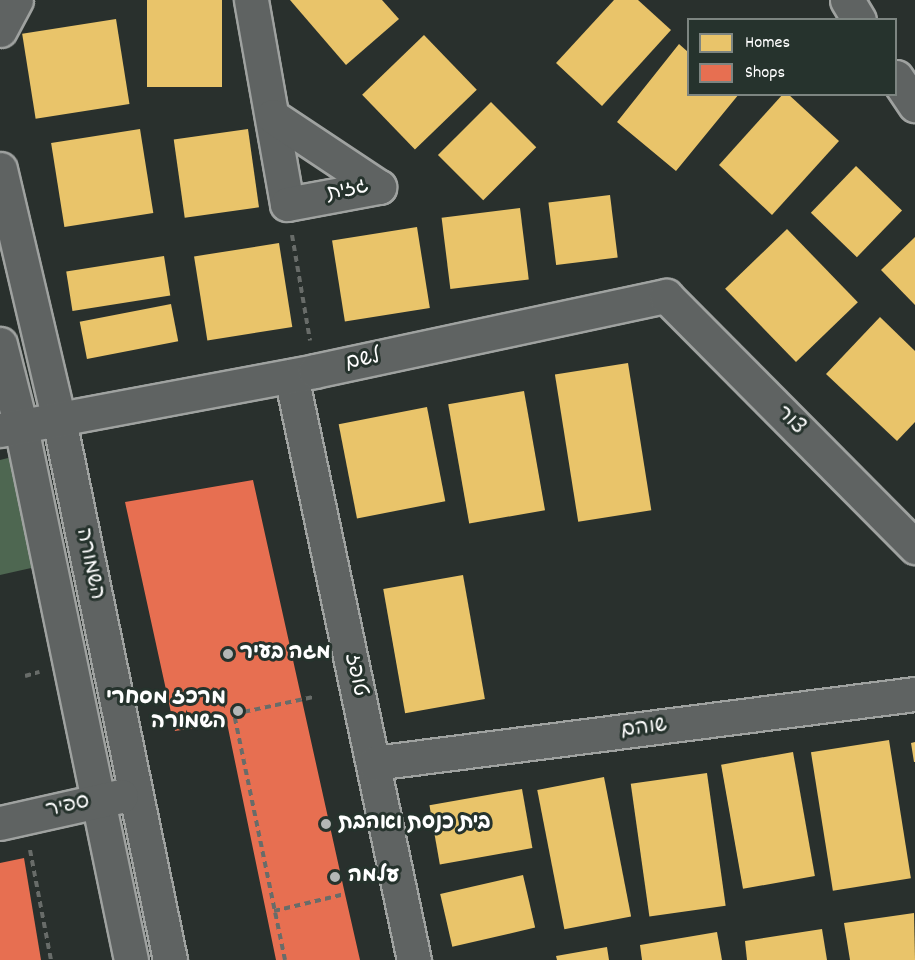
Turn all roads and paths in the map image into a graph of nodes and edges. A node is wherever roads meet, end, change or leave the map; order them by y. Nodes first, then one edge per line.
1 (16, 0) edge
2 (251, 0) edge
3 (847, 0) edge
4 (858, 18) edge
5 (0, 30) edge
6 (897, 78) edge
7 (915, 105) edge
8 (273, 116) junction
9 (0, 170) edge
10 (286, 204) junction
11 (666, 296) joint
12 (0, 344) edge
13 (300, 379) junction
14 (59, 420) junction
15 (10, 429) edge
16 (915, 548) edge
17 (42, 671) dead end
18 (25, 676) dead end
19 (915, 694) edge
20 (313, 698) dead end
21 (374, 763) junction
22 (137, 792) junction
23 (99, 800) junction
24 (0, 823) edge
25 (21, 851) dead end
26 (345, 894) dead end
27 (274, 910) junction
28 (51, 960) edge
29 (130, 960) edge
30 (171, 960) edge
31 (285, 960) edge
32 (414, 960) edge

1 - 5 street
2 - 8 street
3 - 4 street
6 - 7 street
8 - 10 street
8 - 10 street, גזית
9 - 14 street, השמורה
10 - 13 path
11 - 13 street, לשם
11 - 16 street, צור
12 - 15 street, השמורה
13 - 14 street, לשם
13 - 21 street, טופז
14 - 15 street, לשם
14 - 22 street, השמורה
15 - 23 street, השמורה
17 - 18 path
19 - 21 street, שוהם
20 - 27 path
21 - 32 street, טופז
22 - 23 street, ספיר
22 - 30 street, השמורה
23 - 24 street, ספיר
23 - 29 street, השמורה
25 - 28 path
26 - 27 path
27 - 31 path

